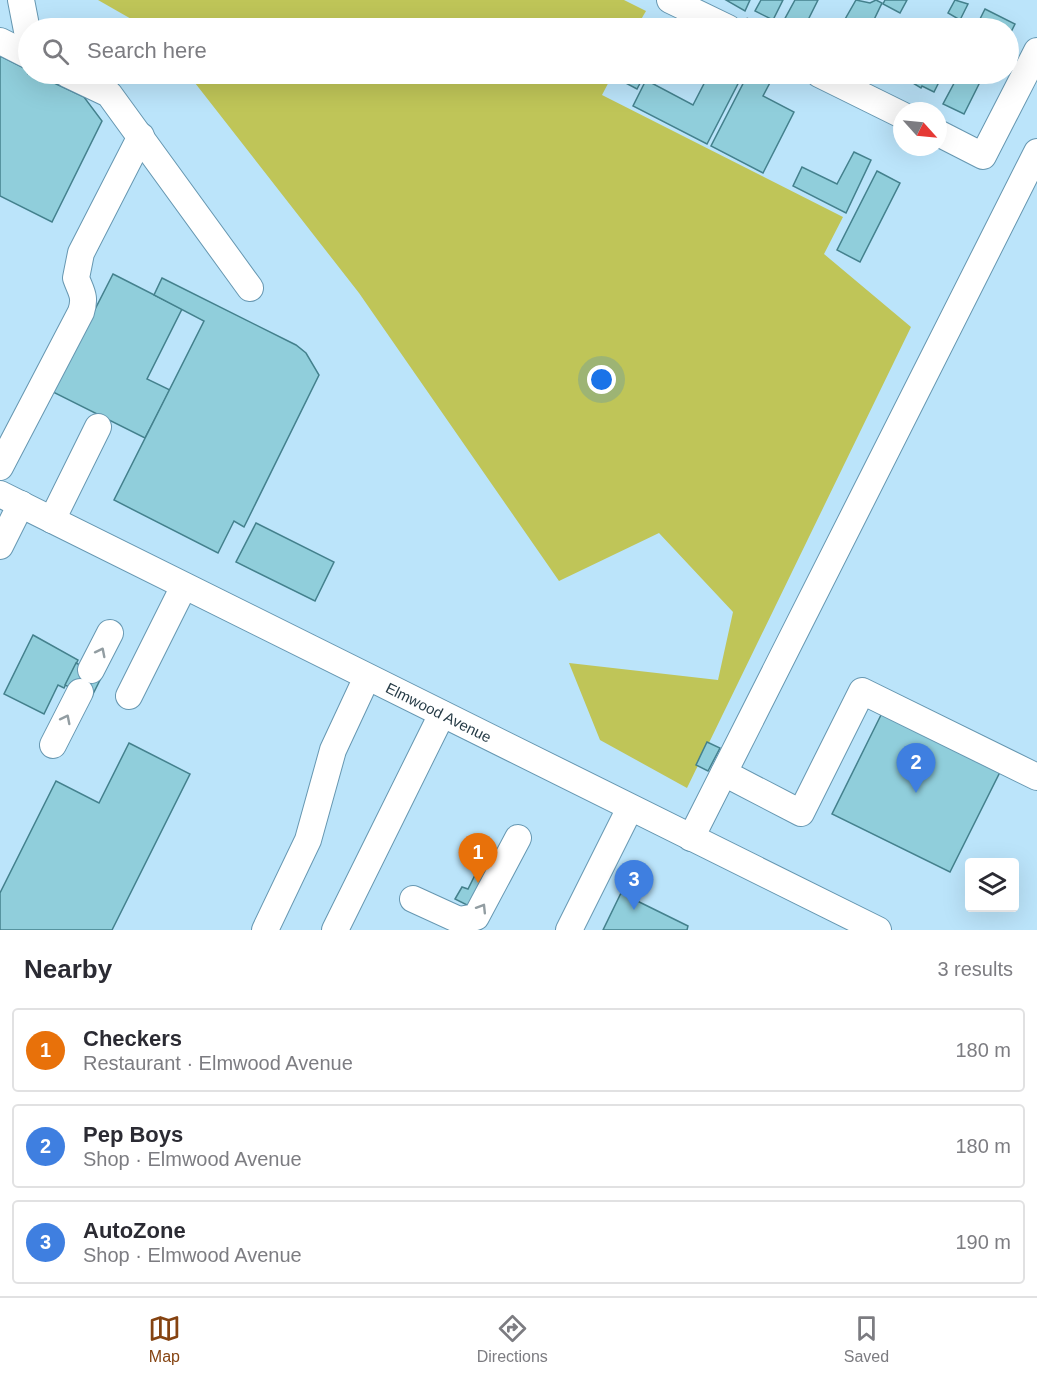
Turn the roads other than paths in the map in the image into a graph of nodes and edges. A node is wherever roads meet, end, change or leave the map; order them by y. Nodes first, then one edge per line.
1 (21, 0) edge
2 (670, 0) edge
3 (24, 18) edge
4 (707, 18) edge
5 (0, 41) edge
6 (18, 50) edge
7 (1037, 51) edge
8 (88, 84) edge
9 (839, 84) edge
10 (893, 111) edge
11 (141, 136) junction
12 (947, 138) edge
13 (1037, 152) edge
14 (250, 288) dead end
15 (98, 427) dead end
16 (0, 468) edge
17 (10, 499) edge
18 (52, 520) junction
19 (0, 546) edge
20 (184, 586) junction
21 (110, 633) dead end
22 (367, 677) junction
23 (129, 696) dead end
24 (442, 714) junction
25 (52, 745) dead end
26 (724, 773) junction
27 (1037, 777) edge
28 (630, 808) junction
29 (518, 838) dead end
30 (691, 838) junction
31 (265, 930) edge
32 (335, 930) edge
33 (439, 930) edge
34 (569, 930) edge
35 (878, 930) edge

1 - 3 street
2 - 4 street
5 - 6 street
7 - 12 street
8 - 11 street
9 - 10 street
11 - 14 street
11 - 16 street
13 - 26 street
15 - 18 street
17 - 18 street, Elmwood Avenue
17 - 19 street
18 - 20 street, Elmwood Avenue
20 - 22 street, Elmwood Avenue
20 - 23 street
25 -> 21 street
22 - 24 street, Elmwood Avenue
22 - 31 street
24 - 28 street, Elmwood Avenue
24 - 32 street
26 - 27 street
26 - 30 street
28 - 30 street, Elmwood Avenue
28 - 34 street
33 -> 29 street
30 - 35 street, Elmwood Avenue

